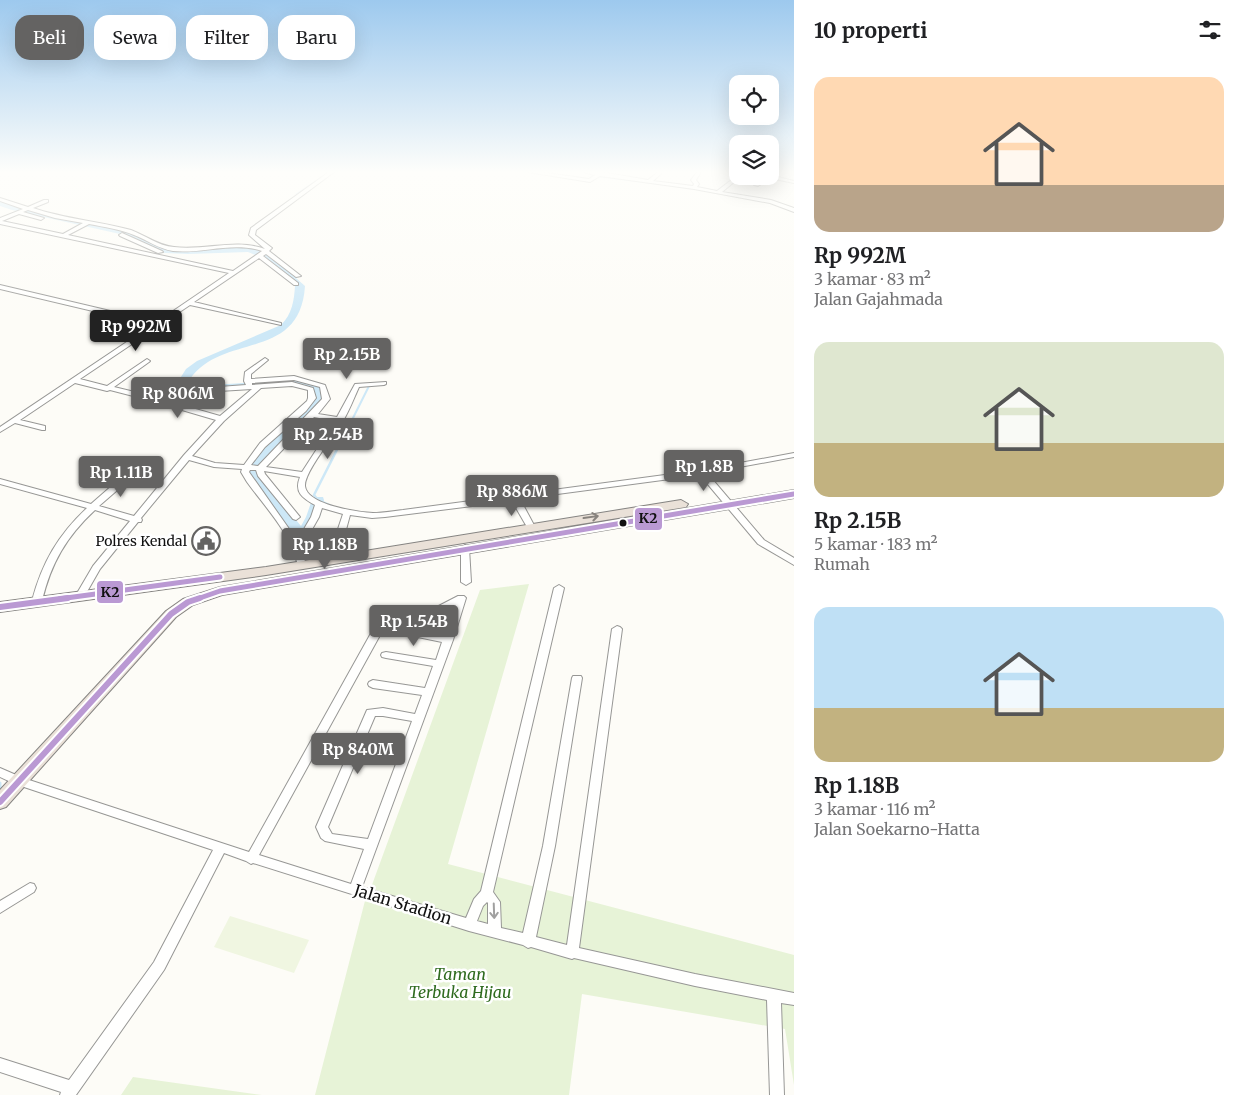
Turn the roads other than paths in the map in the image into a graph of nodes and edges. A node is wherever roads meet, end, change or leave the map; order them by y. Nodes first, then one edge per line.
1 (9, 223) edge
2 (76, 223) edge
3 (76, 223) edge
4 (261, 223) edge
5 (83, 225) junction
6 (62, 236) junction
7 (132, 239) junction
8 (116, 248) junction
9 (262, 253) junction
10 (231, 272) junction
11 (298, 276) dead end
12 (296, 284) dead end
13 (0, 287) edge
14 (191, 303) junction
15 (155, 323) junction
16 (279, 324) dead end
17 (147, 360) dead end
18 (265, 360) dead end
19 (80, 382) junction
20 (384, 383) dead end
21 (248, 384) junction
22 (322, 386) junction
23 (258, 387) junction
24 (107, 389) junction
25 (312, 389) junction
26 (143, 396) junction
27 (313, 415) junction
28 (220, 419) junction
29 (340, 420) junction
30 (14, 421) junction
31 (42, 428) dead end
32 (0, 430) edge
33 (794, 454) edge
34 (187, 457) junction
35 (254, 467) junction
36 (134, 471) dead end
37 (702, 472) junction
38 (305, 475) junction
39 (0, 481) edge
40 (794, 487) edge
41 (794, 494) edge
42 (514, 497) junction
43 (727, 501) junction
44 (318, 503) junction
45 (92, 508) junction
46 (347, 513) junction
47 (296, 517) dead end
48 (138, 520) junction
49 (531, 526) junction
50 (307, 531) joint
51 (292, 535) junction
52 (461, 543) junction
53 (349, 559) junction
54 (794, 562) edge
55 (310, 565) junction
56 (466, 582) dead end
57 (174, 583) junction
58 (559, 588) dead end
59 (81, 595) junction
60 (37, 601) junction
61 (188, 602) junction
62 (0, 607) edge
63 (385, 617) dead end
64 (617, 629) dead end
65 (448, 640) junction
66 (386, 655) dead end
67 (439, 664) junction
68 (577, 678) dead end
69 (373, 684) dead end
70 (429, 692) junction
71 (419, 719) junction
72 (0, 772) edge
73 (19, 781) junction
74 (0, 802) edge
75 (372, 845) junction
76 (221, 847) junction
77 (251, 858) junction
78 (30, 888) dead end
79 (355, 889) junction
80 (487, 893) junction
81 (0, 908) edge
82 (469, 925) junction
83 (495, 932) junction
84 (528, 942) junction
85 (572, 953) junction
86 (774, 996) junction
87 (794, 999) edge
88 (0, 1065) edge
89 (69, 1092) edge
90 (777, 1095) edge

1 - 6 street
2 - 5 street
3 - 5 street
4 - 9 street
5 - 6 street
5 - 7 street
5 - 9 street
6 - 8 street
7 - 8 street
7 - 9 street
8 - 10 street
9 - 10 street
9 - 11 street
9 - 12 street
10 - 14 street
13 - 15 street
14 - 15 street
14 - 16 street
15 - 19 street
17 - 24 street
18 - 21 street
19 - 24 street
19 - 30 street
20 - 29 street
21 - 22 street
21 - 23 street
21 - 26 street
22 - 25 street
22 - 27 street
23 - 25 street
23 - 28 street
24 - 26 street
25 - 35 street
26 - 28 street
27 - 29 street
27 - 35 street
28 - 34 street
29 - 38 street
30 - 31 street
30 - 32 street
33 - 37 street
34 - 35 street
34 - 48 street
35 - 38 street
35 - 47 street
35 - 51 street
36 - 45 street
37 - 42 street
37 - 43 street
38 - 44 street
39 - 45 street
40 - 43 highway
41 - 43 highway
42 - 46 street
42 - 49 street
49 -> 43 highway
43 - 52 highway
43 - 54 street
44 - 46 street
44 - 50 street
45 - 48 street
45 - 60 street
46 - 53 street
48 - 59 street
49 - 52 highway
50 - 51 street
51 - 55 street
52 - 53 highway
52 - 56 street
53 - 55 highway
53 - 55 street
55 - 57 highway
55 - 61 highway
57 - 59 highway
57 - 61 highway
58 - 80 street
59 - 60 highway
60 - 62 highway
61 - 73 highway
63 - 77 street
64 - 85 street
65 - 65 street
65 - 67 street
66 - 67 street
67 - 70 street
68 - 84 street
69 - 70 street
70 - 71 street
71 - 75 street
71 - 75 street
72 - 73 street, Jalan Stadion
73 - 74 highway
73 - 76 street, Jalan Stadion
75 - 79 street
76 - 77 street, Jalan Stadion
76 - 89 street
77 - 79 street, Jalan Stadion
78 - 81 street
79 - 82 street, Jalan Stadion
80 - 82 street
80 -> 83 street
82 - 83 street, Jalan Stadion
83 - 84 street, Jalan Stadion
84 - 85 street, Jalan Stadion
85 - 86 street, Jalan Stadion
86 - 87 street, Jalan Stadion
86 - 90 street
88 - 89 street

